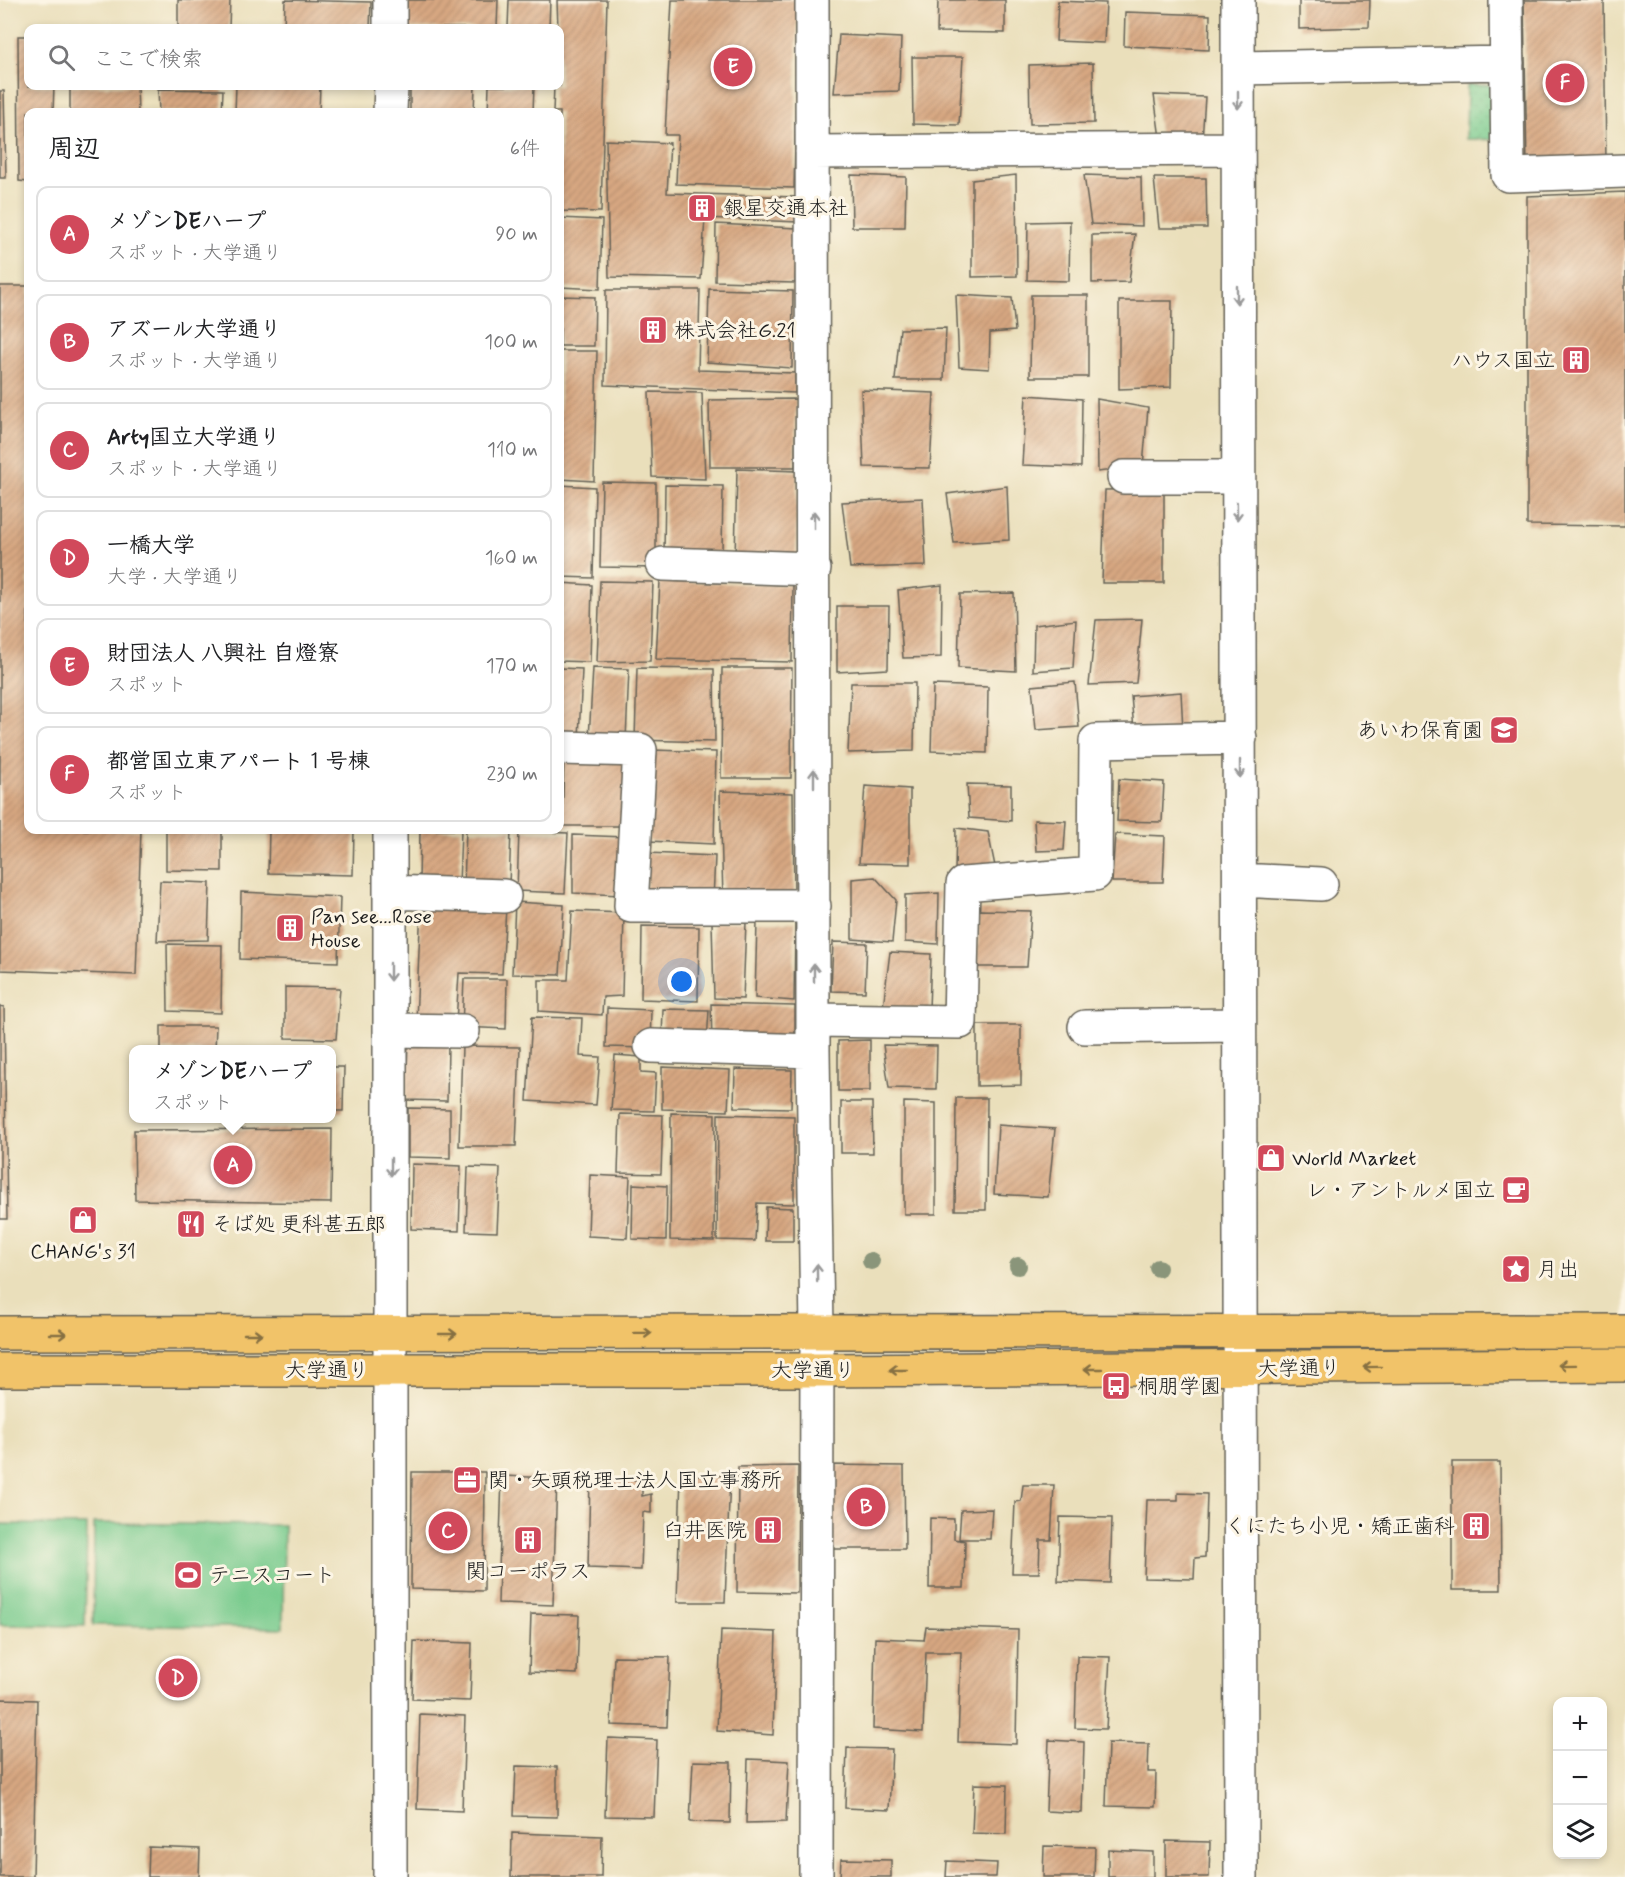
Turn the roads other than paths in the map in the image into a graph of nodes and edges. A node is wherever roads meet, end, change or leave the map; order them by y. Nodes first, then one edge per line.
1 (390, 0) edge
2 (812, 0) edge
3 (1238, 0) edge
4 (1506, 0) edge
5 (390, 24) edge
6 (1507, 63) junction
7 (1238, 68) junction
8 (391, 90) edge
9 (390, 108) edge
10 (1238, 149) junction
11 (812, 152) junction
12 (1625, 171) edge
13 (1124, 477) dead end
14 (1237, 477) junction
15 (663, 564) dead end
16 (814, 569) junction
17 (1240, 738) junction
18 (564, 748) edge
19 (390, 834) edge
20 (1240, 880) junction
21 (1321, 884) dead end
22 (390, 892) junction
23 (504, 896) dead end
24 (814, 906) junction
25 (1238, 1025) junction
26 (1084, 1027) dead end
27 (390, 1030) junction
28 (463, 1031) dead end
29 (814, 1035) junction
30 (651, 1046) dead end
31 (1241, 1330) junction
32 (1625, 1331) edge
33 (817, 1332) junction
34 (0, 1333) edge
35 (391, 1334) junction
36 (1625, 1365) edge
37 (1242, 1368) junction
38 (0, 1370) edge
39 (390, 1370) junction
40 (817, 1370) junction
41 (390, 1877) edge
42 (816, 1877) edge
43 (1241, 1877) edge

1 - 5 street
2 - 11 street
3 - 7 street
4 - 6 street
6 - 7 street
6 - 12 street
7 -> 10 street
8 - 9 street
10 - 11 street
10 -> 14 street
16 -> 11 street
13 - 14 street
14 -> 17 street
15 - 16 street
24 -> 16 street
17 -> 20 street
17 - 29 street
18 - 24 street
19 - 22 street
20 - 21 street
20 - 25 street
22 - 23 street
22 -> 27 street
29 -> 24 street
25 - 26 street
25 - 31 street
27 - 28 street
27 -> 35 street
29 - 30 street
33 -> 29 street
31 - 32 main road, 大学通り
31 - 33 main road, 大学通り
31 - 37 street
35 -> 33 main road, 大学通り
33 - 40 street
34 -> 35 main road, 大学通り
35 - 39 street
36 -> 37 main road, 大学通り
37 -> 40 main road, 大学通り
37 - 43 street
38 - 39 main road, 大学通り
39 - 40 main road, 大学通り
39 - 41 street
40 - 42 street

